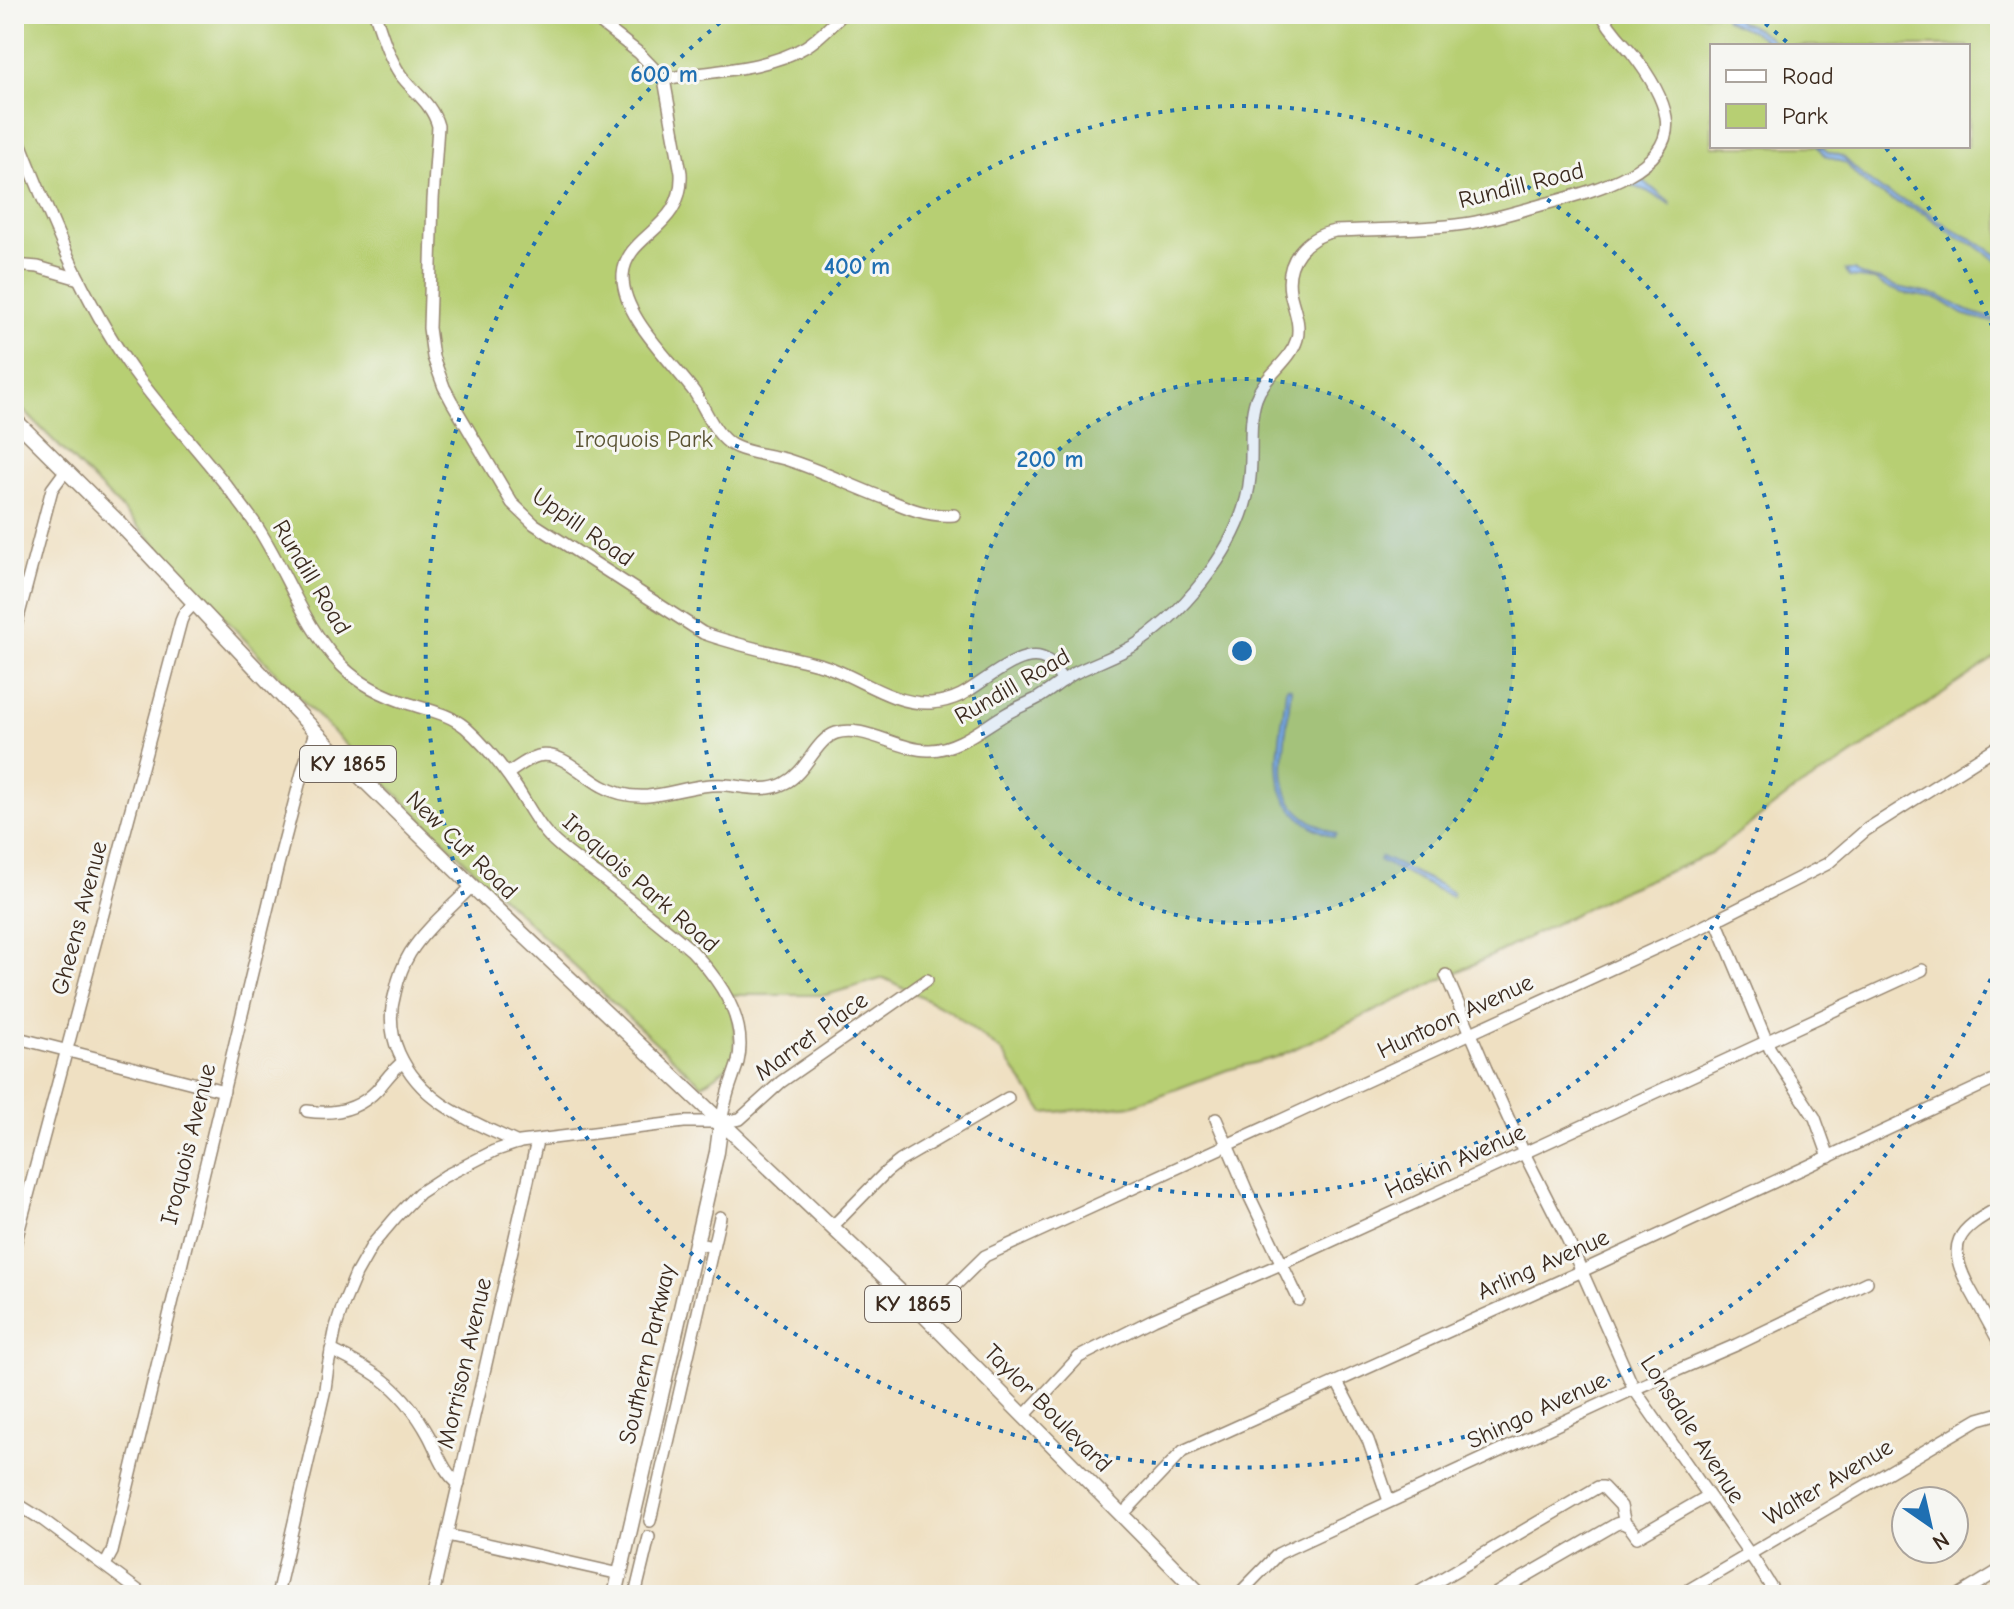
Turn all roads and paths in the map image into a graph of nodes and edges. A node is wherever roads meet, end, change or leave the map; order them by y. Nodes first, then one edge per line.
1 (375, 14) edge
2 (589, 14) edge
3 (843, 14) edge
4 (1602, 14) edge
5 (664, 79) junction
6 (14, 127) edge
7 (14, 265) edge
8 (79, 279) junction
9 (14, 419) edge
10 (66, 470) junction
11 (954, 515) dead end
12 (195, 602) junction
13 (14, 633) edge
14 (1063, 681) junction
15 (315, 732) junction
16 (2000, 745) edge
17 (507, 774) junction
18 (472, 886) junction
19 (1716, 920) junction
20 (1922, 970) dead end
21 (1446, 975) dead end
22 (927, 980) dead end
23 (1471, 1033) junction
24 (14, 1037) edge
25 (1767, 1043) junction
26 (66, 1051) junction
27 (403, 1062) junction
28 (2000, 1077) edge
29 (224, 1091) junction
30 (1008, 1098) dead end
31 (307, 1111) dead end
32 (1216, 1119) dead end
33 (721, 1122) junction
34 (537, 1141) junction
35 (518, 1143) junction
36 (1227, 1144) junction
37 (1524, 1153) junction
38 (1829, 1157) junction
39 (2000, 1207) edge
40 (720, 1217) dead end
41 (833, 1226) junction
42 (695, 1243) junction
43 (713, 1247) junction
44 (14, 1248) edge
45 (1281, 1264) junction
46 (1582, 1271) junction
47 (1867, 1282) dead end
48 (1299, 1300) dead end
49 (925, 1315) junction
50 (2000, 1344) edge
51 (331, 1350) junction
52 (1337, 1382) junction
53 (1634, 1389) junction
54 (2000, 1413) edge
55 (1024, 1416) junction
56 (459, 1484) junction
57 (638, 1494) junction
58 (1708, 1496) junction
59 (656, 1498) junction
60 (1389, 1501) junction
61 (14, 1502) edge
62 (1122, 1515) junction
63 (650, 1521) dead end
64 (1625, 1524) junction
65 (447, 1535) junction
66 (649, 1537) dead end
67 (1750, 1554) junction
68 (105, 1565) junction
69 (2000, 1570) edge
70 (620, 1574) junction
71 (144, 1595) edge
72 (277, 1595) edge
73 (433, 1595) edge
74 (615, 1595) edge
75 (635, 1595) edge
76 (1201, 1595) edge
77 (1238, 1595) edge
78 (1414, 1595) edge
79 (1493, 1595) edge
80 (1680, 1595) edge
81 (1776, 1595) edge
82 (1959, 1595) edge

1 - 14 street, Uppill Road
2 - 5 street
3 - 5 street
4 - 14 street, Rundill Road
5 - 11 street
6 - 8 street, Rundill Road
7 - 8 street
8 - 17 street, Rundill Road
9 - 10 main road, New Cut Road / KY 1865
10 - 12 main road, New Cut Road / KY 1865
10 - 13 street
12 - 15 main road, New Cut Road / KY 1865
12 - 26 street, Gheens Avenue
14 - 17 street, Rundill Road
15 - 18 main road, New Cut Road / KY 1865
15 - 29 street, Iroquois Avenue
16 - 19 street, Huntoon Avenue
17 - 33 street, Iroquois Park Road
18 - 27 street
18 - 33 main road, New Cut Road / KY 1865
19 - 23 street, Huntoon Avenue
19 - 25 street
20 - 25 street, Haskin Avenue
21 - 23 street, Lonsdale Avenue
22 - 33 street, Marret Place
23 - 36 street, Huntoon Avenue
23 - 37 street, Lonsdale Avenue
24 - 26 street
25 - 37 street, Haskin Avenue
25 - 38 street
26 - 29 street
26 - 44 street, Gheens Avenue
27 - 31 street
27 - 35 street
28 - 38 street, Arling Avenue
29 - 68 street, Iroquois Avenue
30 - 41 street
32 - 36 street
33 - 34 street
33 - 41 main road, Taylor Boulevard / KY 1865
33 - 42 main road, Southern Parkway
34 - 35 street
34 - 56 street, Morrison Avenue
35 - 51 street
36 - 45 street
36 - 49 street, Huntoon Avenue
37 - 45 street, Haskin Avenue
37 - 46 street, Lonsdale Avenue
38 - 46 street, Arling Avenue
39 - 50 street
40 - 43 street
41 - 49 main road, Taylor Boulevard / KY 1865
42 - 43 street
42 - 57 main road, Southern Parkway
43 - 59 street
45 - 48 street
45 - 55 street, Haskin Avenue
46 - 52 street, Arling Avenue
46 - 53 street, Lonsdale Avenue
47 - 53 street, Shingo Avenue
49 - 55 main road, Taylor Boulevard / KY 1865
51 - 56 street
51 - 72 street
52 - 60 street
52 - 62 street, Arling Avenue
53 - 58 street, Lonsdale Avenue
53 - 60 street, Shingo Avenue
54 - 67 street, Walter Avenue
55 - 62 main road, Taylor Boulevard / KY 1865
56 - 65 street, Morrison Avenue
57 - 59 street
57 - 70 main road, Southern Parkway
58 - 64 street
58 - 67 street, Lonsdale Avenue
59 - 63 street
60 - 77 street, Shingo Avenue
61 - 68 street
62 - 76 main road, Taylor Boulevard / KY 1865
64 - 78 street
64 - 79 street
65 - 70 street
65 - 73 street, Morrison Avenue
66 - 75 street
67 - 80 street, Walter Avenue
67 - 81 street, Lonsdale Avenue
68 - 71 street
69 - 82 street
70 - 74 main road, Southern Parkway

